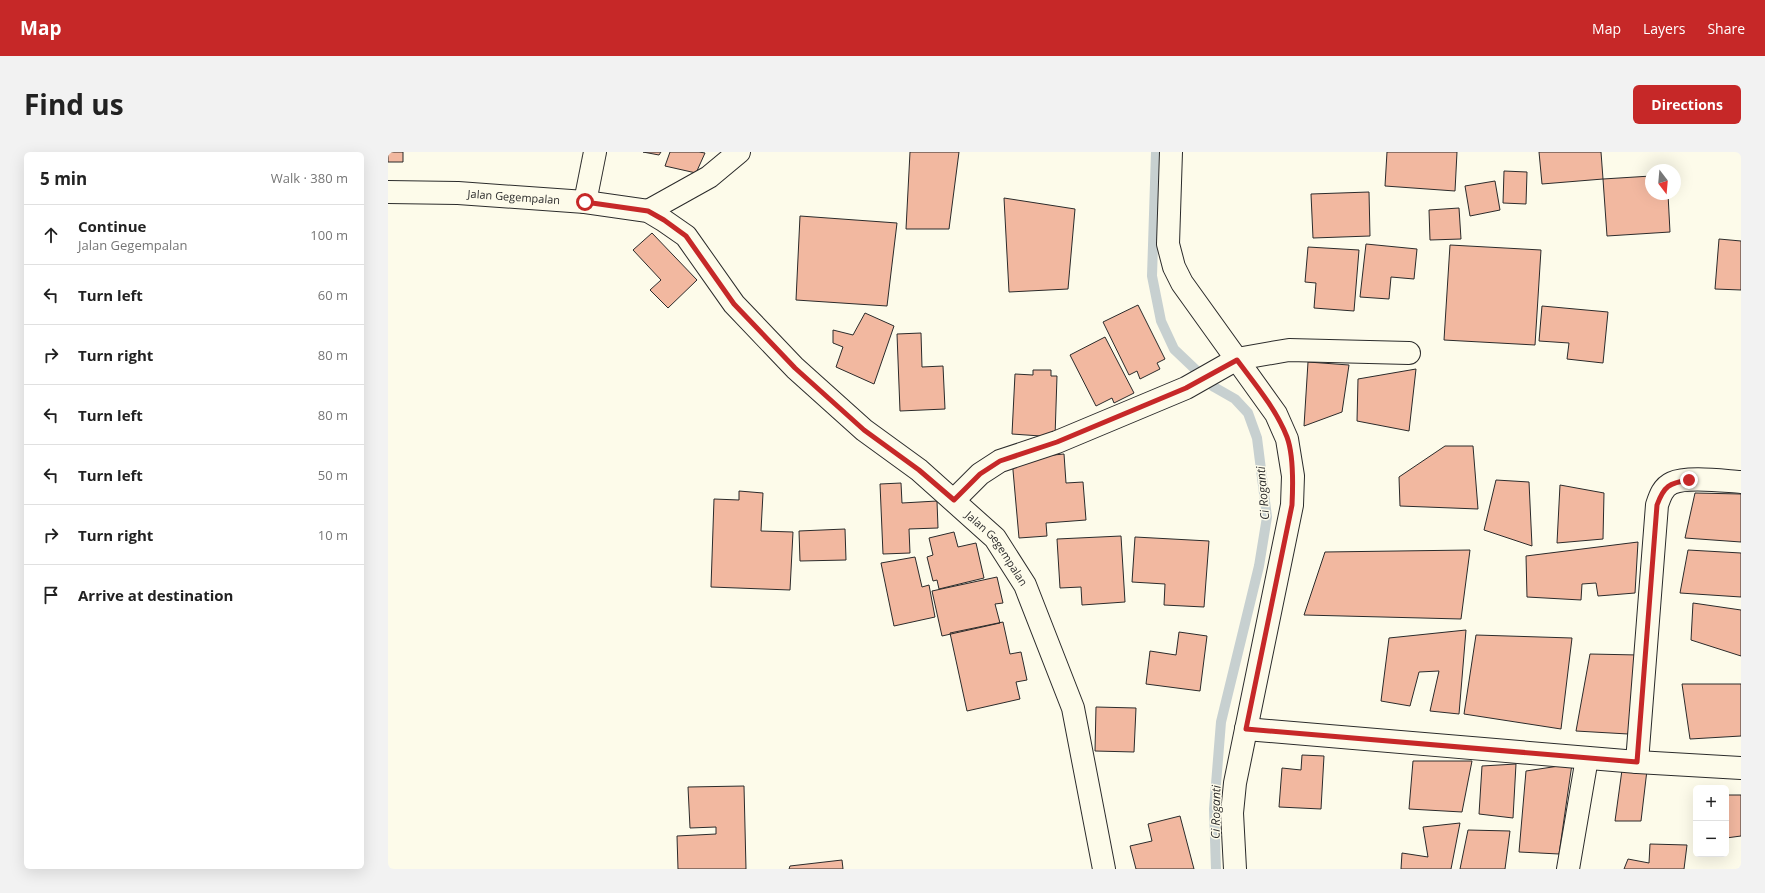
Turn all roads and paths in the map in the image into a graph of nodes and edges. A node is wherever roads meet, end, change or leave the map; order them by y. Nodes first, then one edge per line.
1 (595, 152) edge
2 (739, 152) edge
3 (1171, 152) edge
4 (388, 192) edge
5 (585, 202) junction
6 (648, 211) junction
7 (1409, 353) dead end
8 (1237, 360) junction
9 (1741, 482) edge
10 (954, 500) junction
11 (1246, 729) junction
12 (1587, 758) junction
13 (1637, 762) junction
14 (1741, 768) edge
15 (1104, 869) edge
16 (1235, 869) edge
17 (1568, 869) edge

1 - 5 street
2 - 6 street
3 - 8 street
4 - 5 street, Jalan Gegempalan
5 - 6 street, Jalan Gegempalan
6 - 10 street, Jalan Gegempalan
7 - 8 street
8 - 10 street
8 - 11 street
9 - 13 street
10 - 15 street, Jalan Gegempalan
11 - 12 street
11 - 16 street
12 - 13 street
12 - 17 street
13 - 14 street

